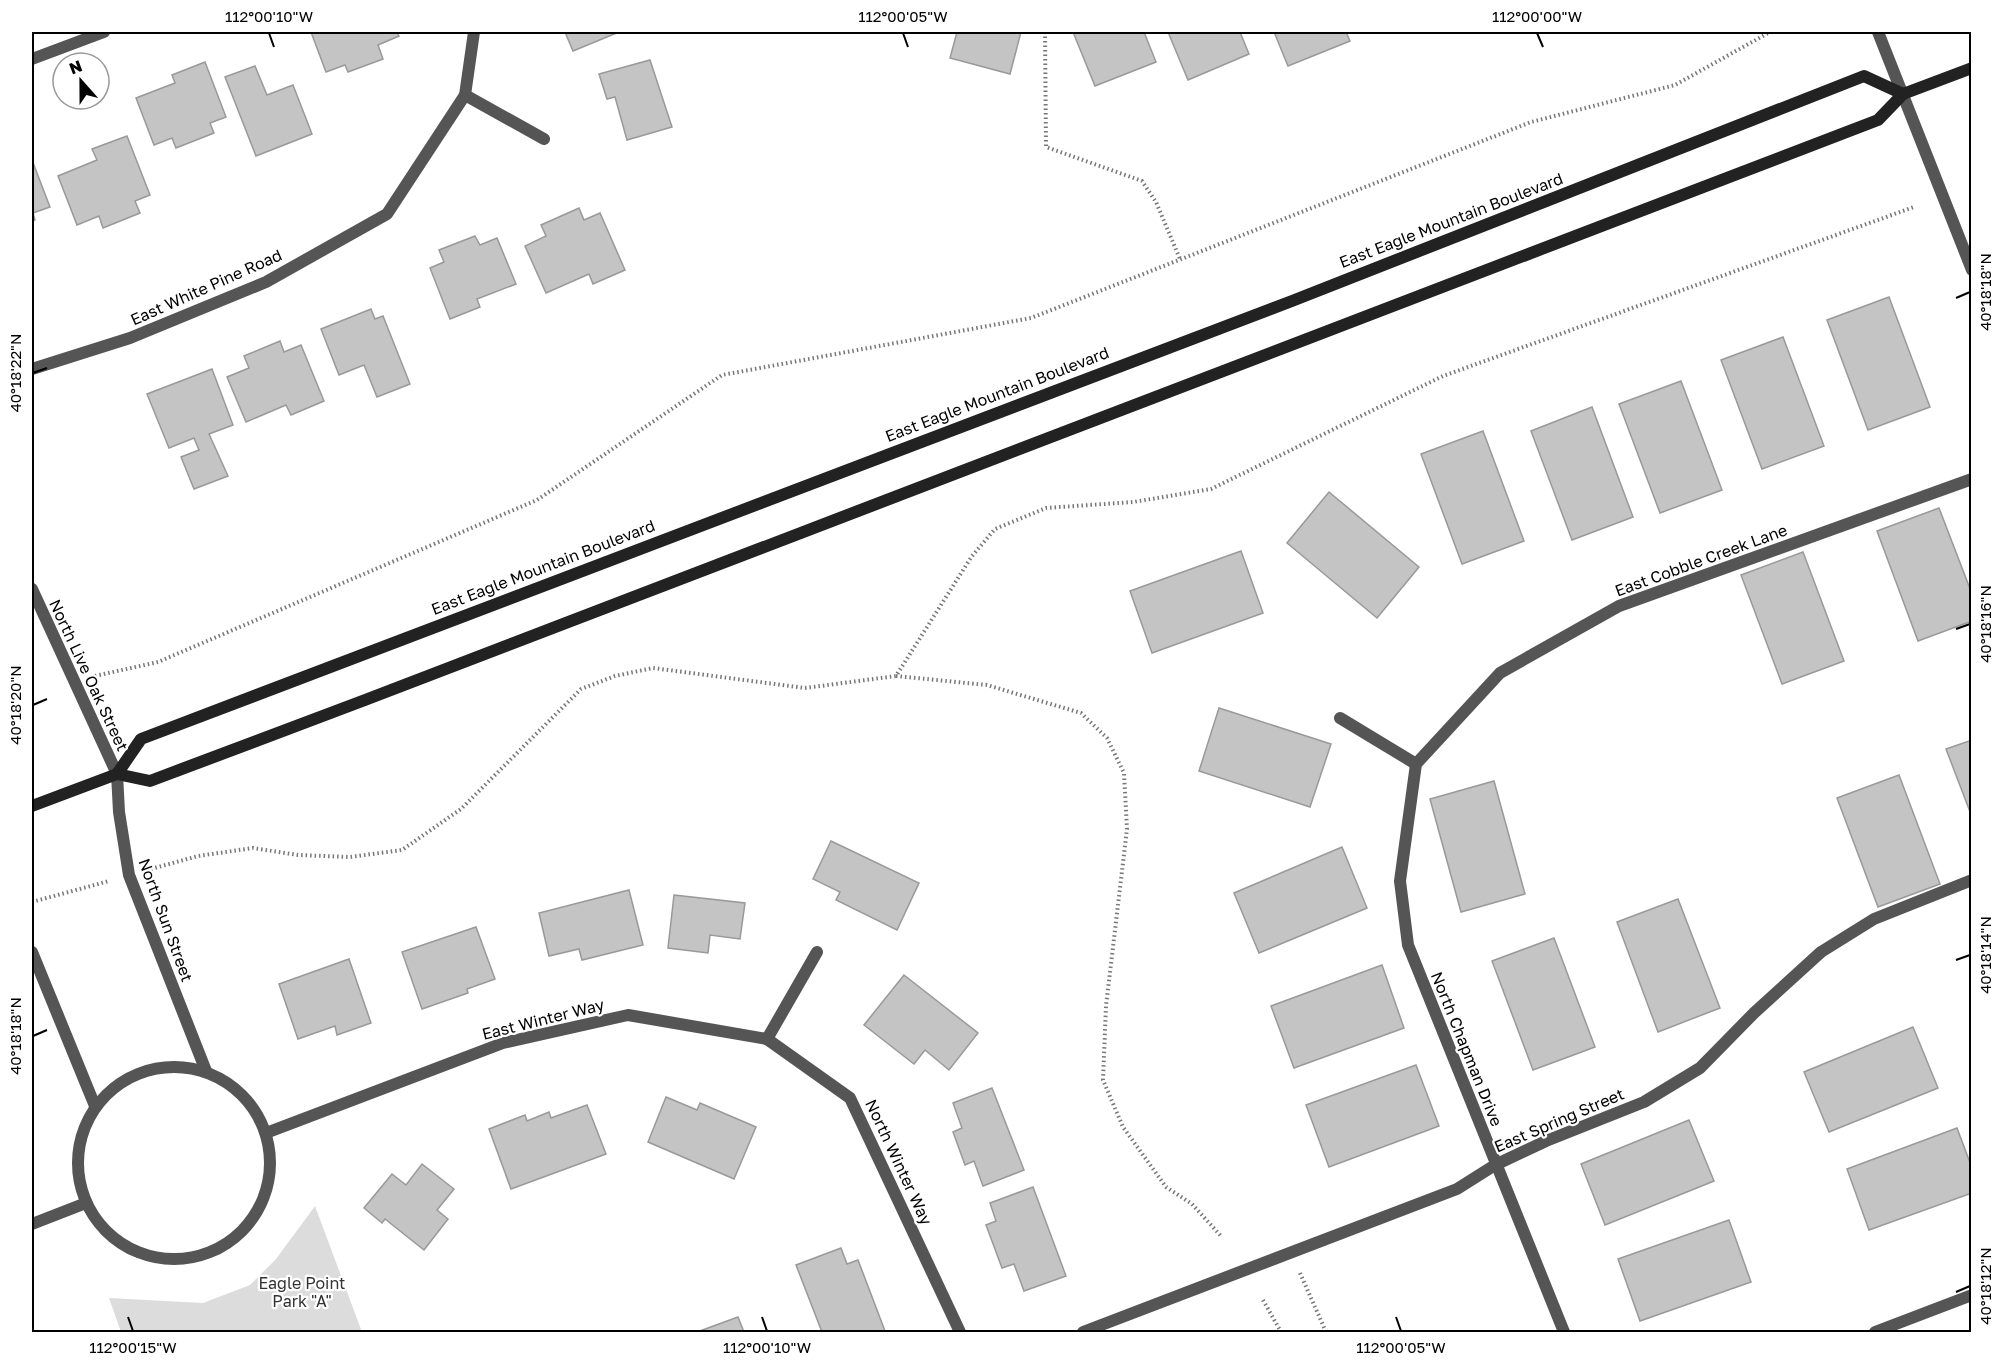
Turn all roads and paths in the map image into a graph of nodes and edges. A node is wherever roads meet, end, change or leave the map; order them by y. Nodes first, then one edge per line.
1 (105, 32) edge
2 (474, 32) edge
3 (1045, 32) edge
4 (1770, 32) edge
5 (1878, 32) edge
6 (32, 59) edge
7 (1971, 68) edge
8 (1903, 94) junction
9 (465, 95) junction
10 (544, 139) dead end
11 (1914, 207) dead end
12 (1180, 259) junction
13 (1971, 270) edge
14 (32, 369) edge
15 (1971, 479) edge
16 (32, 590) edge
17 (896, 676) junction
18 (89, 677) dead end
19 (1340, 718) dead end
20 (1416, 765) junction
21 (117, 774) junction
22 (32, 806) edge
23 (129, 875) junction
24 (1971, 880) edge
25 (32, 902) edge
26 (32, 951) edge
27 (818, 952) dead end
28 (767, 1038) junction
29 (206, 1071) junction
30 (95, 1106) junction
31 (266, 1133) junction
32 (1495, 1165) junction
33 (86, 1203) junction
34 (32, 1224) edge
35 (1221, 1236) dead end
36 (1291, 1254) junction
37 (1971, 1295) edge
38 (1263, 1300) dead end
39 (960, 1332) edge
40 (1083, 1332) edge
41 (1281, 1332) edge
42 (1326, 1332) edge
43 (1564, 1332) edge
44 (1875, 1332) edge

1 - 6 street
2 - 9 street
3 - 12 path
4 - 12 path
5 - 8 street
7 - 8 street
8 - 13 street
8 - 21 street
8 - 21 street, East Eagle Mountain Boulevard
9 - 10 street
9 - 14 street, East White Pine Road
11 - 17 path
12 - 18 path
15 - 20 street, East Cobble Creek Lane
16 - 21 street, North Live Oak Street
17 - 23 path
17 - 35 path
19 - 20 street
20 - 32 street, North Chapman Drive
21 - 22 street
21 - 23 street, North Sun Street
23 - 25 path
23 - 29 street, North Sun Street
24 - 32 street, East Spring Street
26 - 30 street
27 - 28 street
28 - 31 street, East Winter Way
28 - 39 street, North Winter Way
29 - 30 street
29 - 31 street
30 - 33 street
31 - 33 street
32 - 36 street, East Spring Street
32 - 43 street, North Chapman Drive
33 - 34 street
36 - 40 street, East Spring Street
36 - 42 path
37 - 44 street
38 - 41 path

